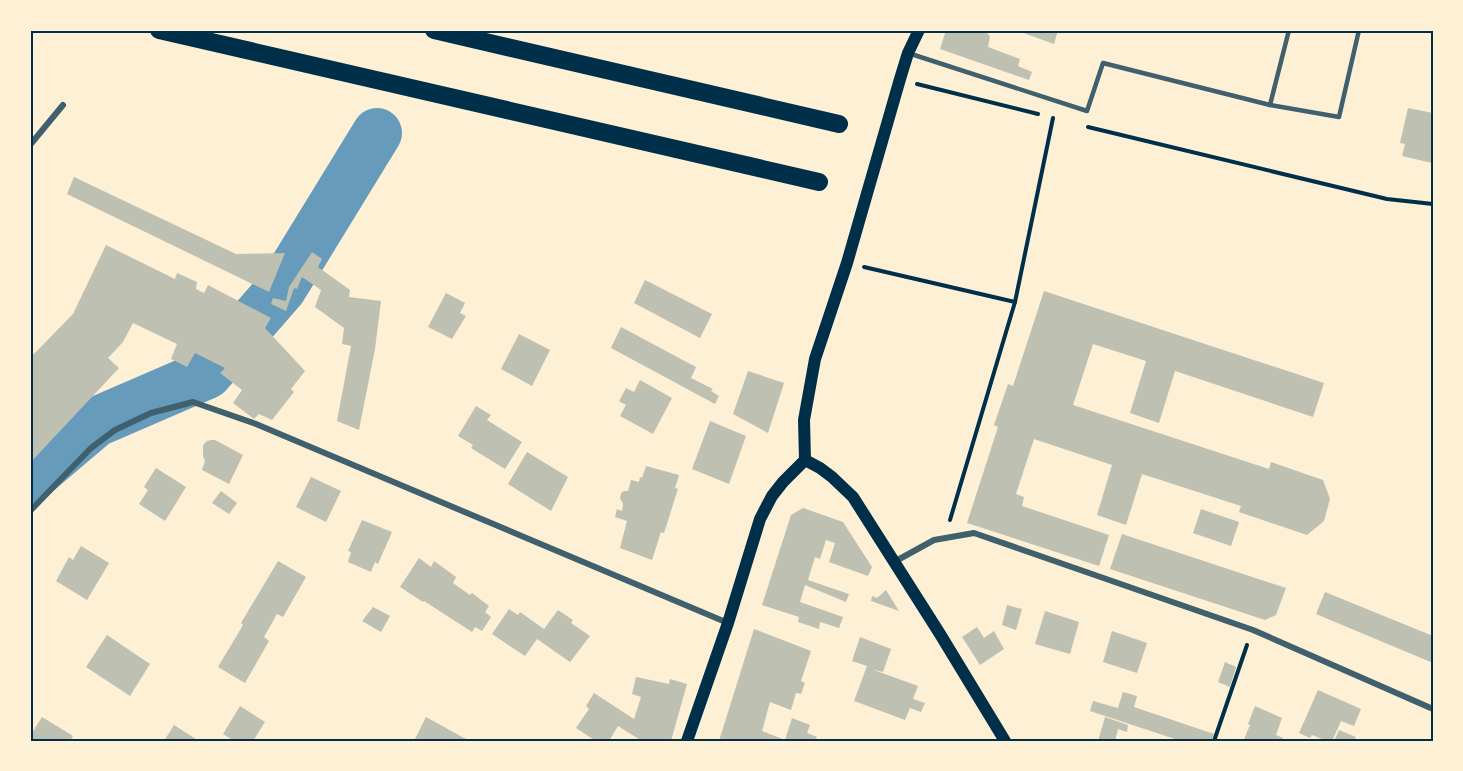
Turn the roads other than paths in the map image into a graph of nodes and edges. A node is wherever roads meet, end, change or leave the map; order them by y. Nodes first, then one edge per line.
1 (159, 30) edge
2 (434, 30) edge
3 (919, 30) edge
4 (1289, 30) edge
5 (1359, 30) edge
6 (456, 33) edge
7 (908, 53) junction
8 (63, 105) dead end
9 (1270, 105) junction
10 (839, 124) dead end
11 (30, 145) edge
12 (819, 182) dead end
13 (805, 460) junction
14 (30, 511) edge
15 (894, 563) junction
16 (728, 623) junction
17 (1433, 709) edge
18 (687, 741) edge
19 (1005, 741) edge

1 - 12 highway
2 - 6 highway
3 - 7 main road
4 - 9 lane
5 - 9 lane
6 - 10 highway
7 - 9 lane
7 - 13 main road
8 - 11 street
13 - 15 main road
13 - 16 main road
14 - 16 street
15 - 17 street
15 - 19 main road
16 - 18 main road

